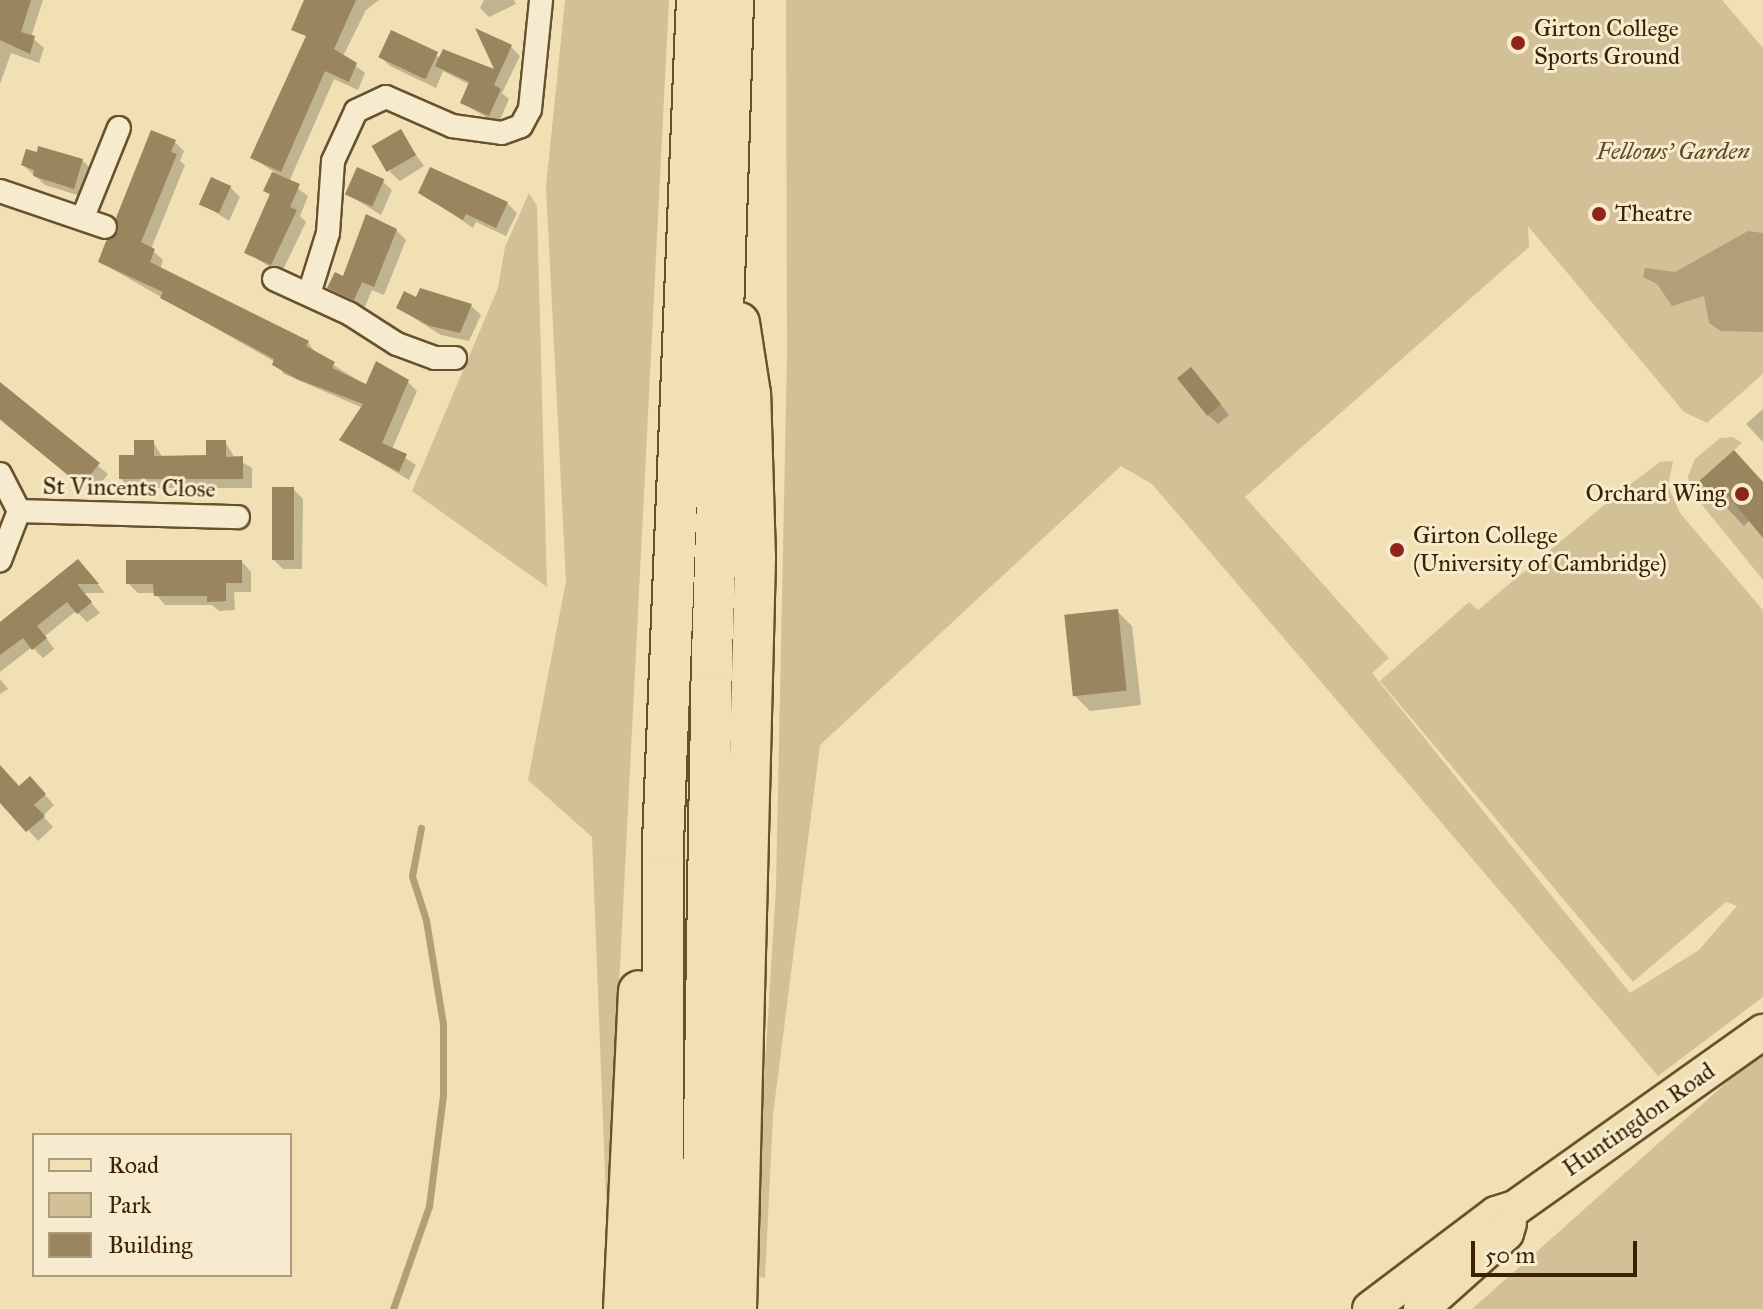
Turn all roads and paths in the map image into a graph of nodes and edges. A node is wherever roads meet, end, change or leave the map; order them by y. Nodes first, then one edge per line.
1 (541, 0) edge
2 (697, 0) edge
3 (733, 0) edge
4 (119, 128) dead end
5 (0, 191) edge
6 (723, 216) junction
7 (83, 217) junction
8 (105, 227) dead end
9 (274, 279) dead end
10 (309, 294) junction
11 (455, 358) dead end
12 (0, 474) edge
13 (19, 511) junction
14 (238, 517) dead end
15 (0, 560) edge
16 (663, 842) junction
17 (1763, 1032) edge
18 (1515, 1208) junction
19 (624, 1309) edge
20 (663, 1309) edge
21 (701, 1309) edge
22 (736, 1309) edge
23 (1370, 1309) edge
24 (1421, 1309) edge

1 - 10 street
2 - 16 highway
3 - 6 highway
4 - 7 street
5 - 7 street
6 - 21 highway
6 - 22 highway
7 - 8 street
9 - 10 street
10 - 11 street
12 - 13 street, St Vincents Close
13 - 14 street, St Vincents Close
13 - 15 street, St Vincents Close
16 - 19 highway
16 - 20 highway
17 - 18 main road, Huntingdon Road
18 - 23 main road, Huntingdon Road
18 - 24 main road, Huntingdon Road

